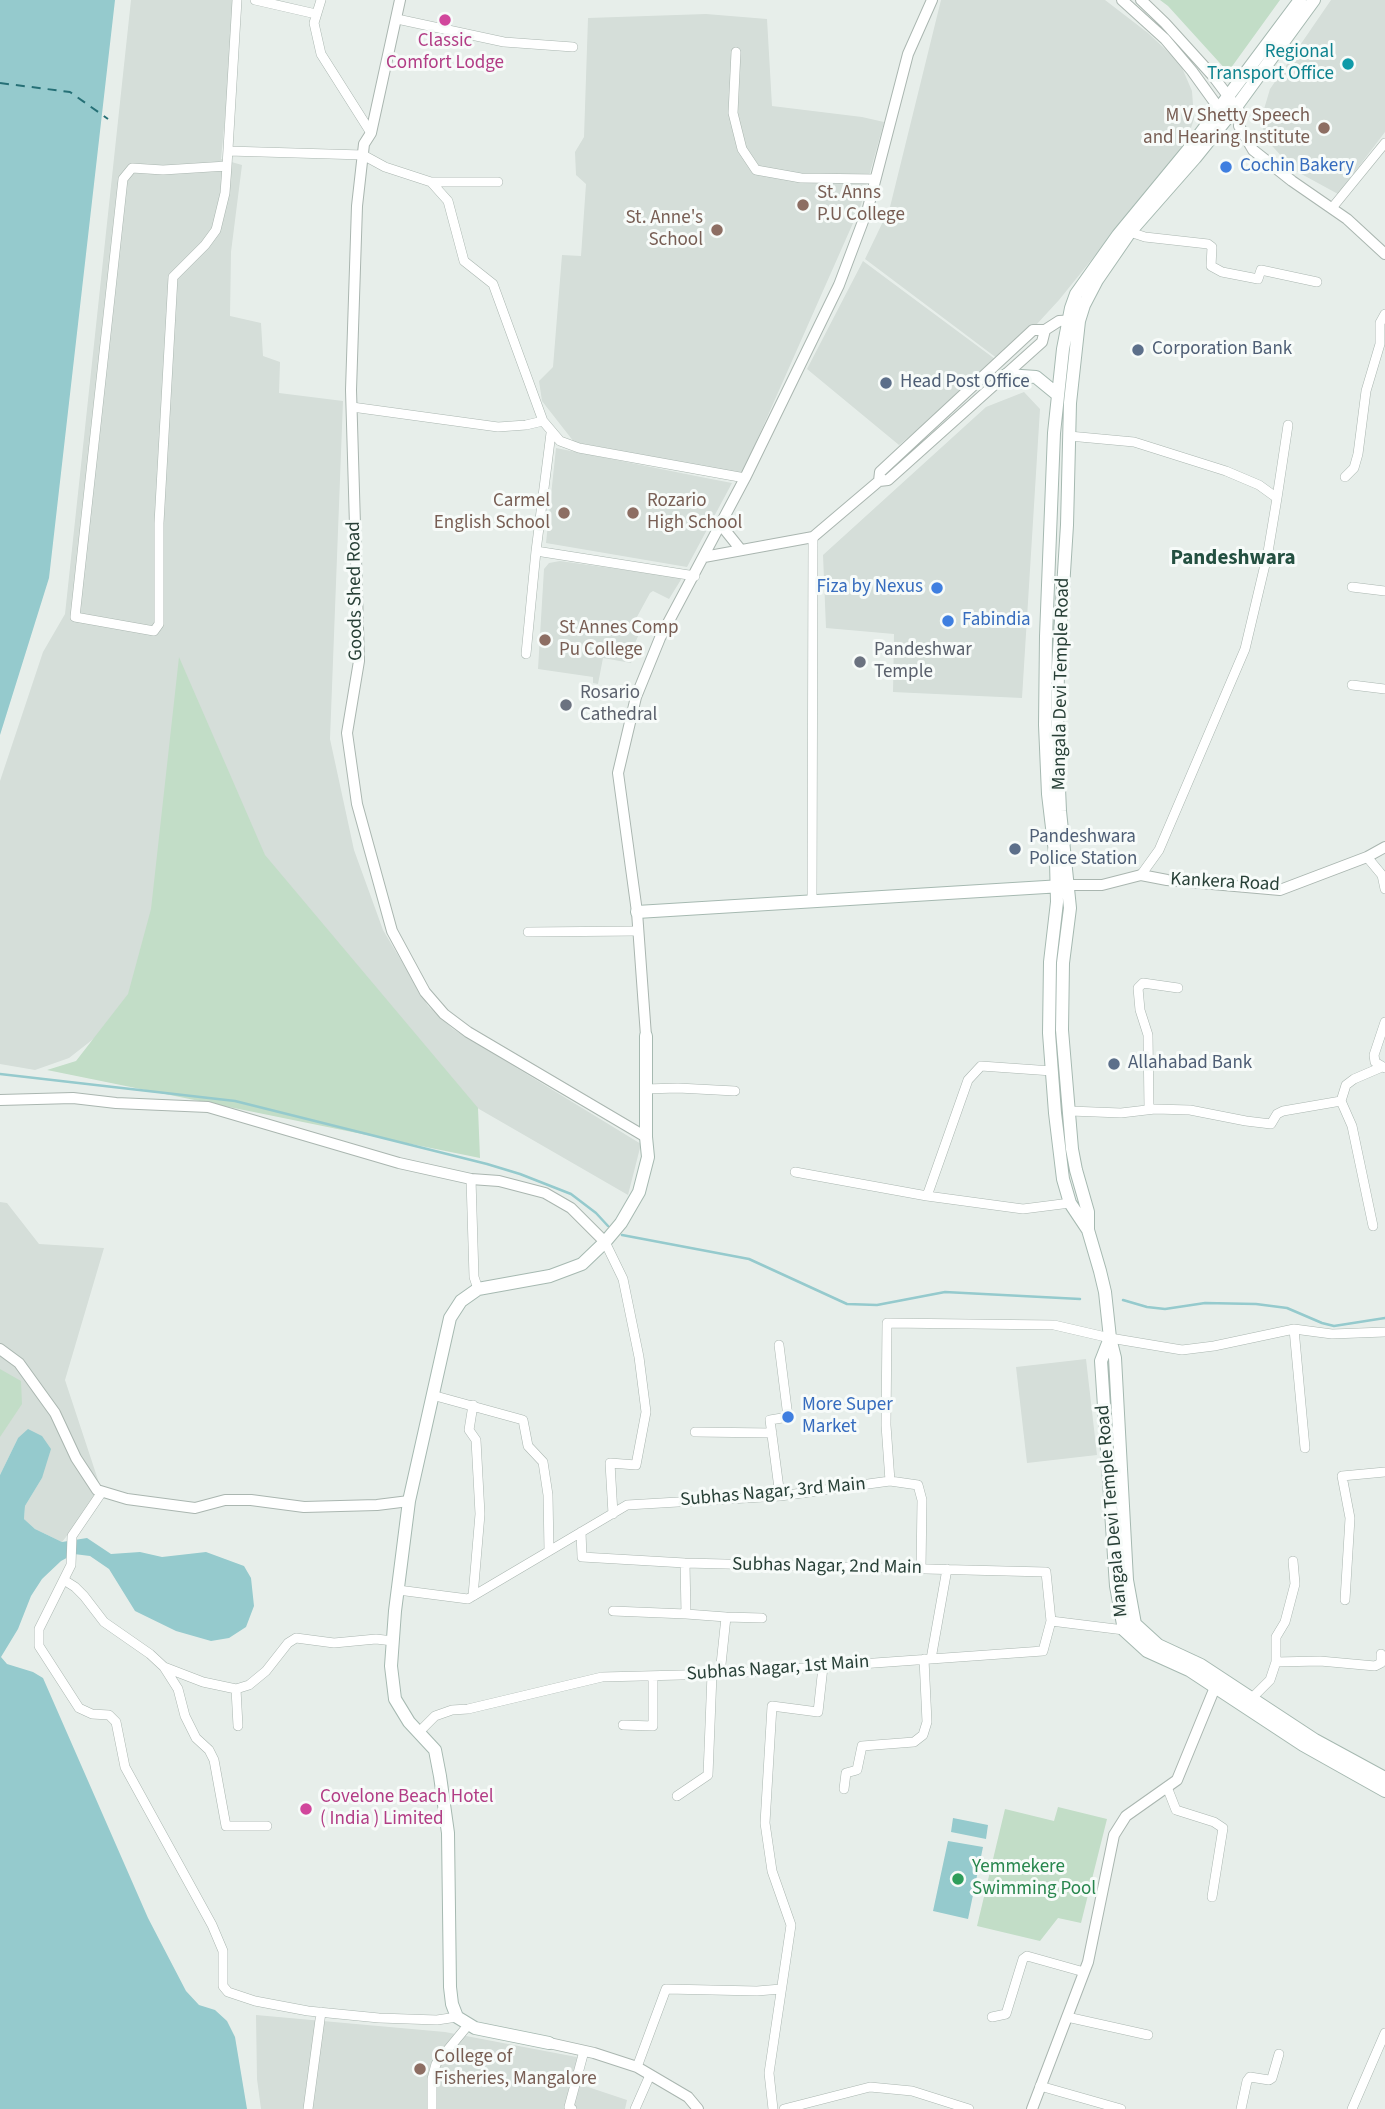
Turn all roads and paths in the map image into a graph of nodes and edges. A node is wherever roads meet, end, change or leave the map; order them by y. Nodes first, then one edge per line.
1 (237, 0) edge
2 (255, 0) edge
3 (321, 0) edge
4 (400, 0) edge
5 (932, 0) edge
6 (1122, 0) edge
7 (1141, 0) edge
8 (1300, 0) edge
9 (1314, 0) edge
10 (316, 14) junction
11 (397, 19) junction
12 (573, 47) dead end
13 (736, 52) dead end
14 (1227, 95) junction
15 (1236, 107) junction
16 (1222, 114) junction
17 (1239, 126) junction
18 (371, 133) junction
19 (1385, 143) edge
20 (228, 151) junction
21 (363, 155) junction
22 (227, 166) junction
23 (875, 179) junction
24 (430, 182) junction
25 (498, 182) dead end
26 (1332, 208) junction
27 (1130, 232) junction
28 (1385, 254) edge
29 (1317, 282) dead end
30 (1385, 314) edge
31 (1074, 320) junction
32 (1045, 330) junction
33 (1006, 375) junction
34 (1058, 395) junction
35 (352, 407) junction
36 (543, 421) junction
37 (1288, 425) dead end
38 (551, 433) junction
39 (1069, 436) junction
40 (1345, 477) dead end
41 (745, 478) junction
42 (879, 481) junction
43 (1277, 498) junction
44 (721, 525) junction
45 (813, 537) junction
46 (741, 550) junction
47 (536, 551) junction
48 (704, 557) junction
49 (695, 576) junction
50 (1352, 587) dead end
51 (1385, 591) edge
52 (526, 654) dead end
53 (1352, 685) dead end
54 (1385, 689) edge
55 (1057, 824) junction
56 (1385, 847) edge
57 (1367, 858) junction
58 (1141, 875) junction
59 (1383, 876) edge
60 (1062, 886) junction
61 (1385, 889) edge
62 (812, 901) junction
63 (637, 912) junction
64 (638, 931) junction
65 (528, 932) dead end
66 (1178, 988) dead end
67 (1385, 1022) edge
68 (646, 1036) joint
69 (1383, 1067) edge
70 (1052, 1071) junction
71 (645, 1089) junction
72 (735, 1091) dead end
73 (0, 1100) edge
74 (1341, 1101) junction
75 (1149, 1110) junction
76 (1070, 1111) junction
77 (1055, 1113) junction
78 (646, 1137) junction
79 (795, 1172) dead end
80 (471, 1179) junction
81 (927, 1196) junction
82 (1070, 1203) junction
83 (1373, 1226) dead end
84 (1087, 1230) junction
85 (606, 1242) junction
86 (478, 1289) junction
87 (1294, 1329) junction
88 (1385, 1332) edge
89 (1110, 1338) junction
90 (779, 1345) dead end
91 (0, 1349) edge
92 (432, 1395) junction
93 (473, 1405) junction
94 (695, 1432) dead end
95 (772, 1433) junction
96 (1305, 1448) dead end
97 (1385, 1472) edge
98 (890, 1481) junction
99 (103, 1492) junction
100 (780, 1496) junction
101 (409, 1501) junction
102 (613, 1514) junction
103 (582, 1532) junction
104 (549, 1551) junction
105 (1293, 1561) dead end
106 (685, 1563) junction
107 (921, 1569) junction
108 (947, 1569) junction
109 (64, 1580) junction
110 (398, 1590) junction
111 (472, 1596) junction
112 (1345, 1600) dead end
113 (613, 1611) dead end
114 (686, 1614) junction
115 (726, 1617) junction
116 (762, 1618) dead end
117 (1051, 1621) junction
118 (1130, 1627) junction
119 (393, 1641) junction
120 (1381, 1654) dead end
121 (927, 1659) junction
122 (1276, 1662) junction
123 (164, 1667) junction
124 (823, 1667) junction
125 (716, 1674) junction
126 (653, 1676) junction
127 (1218, 1681) junction
128 (236, 1689) junction
129 (1252, 1698) junction
130 (238, 1726) dead end
131 (623, 1726) dead end
132 (420, 1731) junction
133 (1385, 1778) edge
134 (1167, 1787) junction
135 (844, 1789) dead end
136 (1385, 1791) edge
137 (677, 1796) dead end
138 (267, 1826) dead end
139 (1212, 1897) dead end
140 (1084, 1972) junction
141 (781, 1989) junction
142 (321, 2012) junction
143 (992, 2017) dead end
144 (1067, 2017) junction
145 (463, 2021) junction
146 (1385, 2033) edge
147 (1148, 2035) dead end
148 (549, 2043) joint
149 (584, 2051) junction
150 (1279, 2054) dead end
151 (637, 2067) junction
152 (650, 2075) junction
153 (1040, 2086) junction
154 (1093, 2105) edge
155 (309, 2109) edge
156 (432, 2109) edge
157 (572, 2109) edge
158 (635, 2109) edge
159 (698, 2109) edge
160 (773, 2109) edge
161 (784, 2109) edge
162 (969, 2109) edge
163 (1032, 2109) edge
164 (1121, 2109) edge
165 (1241, 2109) edge
166 (1352, 2109) edge

1 - 20 street
2 - 10 street
3 - 10 street
4 - 11 street, Goods Shed Road
5 - 23 street
6 - 16 street
7 - 14 street
8 - 14 main road
9 - 15 main road
10 - 18 street
11 - 12 street
11 - 18 street, Goods Shed Road
13 - 23 street
14 - 15 street
14 - 16 main road
15 - 16 main road
15 - 17 street
16 - 17 street
16 - 27 main road, Mangala Devi Temple Road
16 - 31 main road
17 - 26 street
18 - 21 street, Goods Shed Road
19 - 26 street
20 - 21 street
20 - 22 street
21 - 24 street
21 - 35 street, Goods Shed Road
22 - 22 street
23 - 41 street
24 - 25 street
24 - 36 street
26 - 28 street
27 - 29 street
27 - 31 main road, Mangala Devi Temple Road
30 - 40 street
31 - 32 street
31 - 34 main road, Mangala Devi Temple Road
31 - 39 main road, Mangala Devi Temple Road
32 - 33 street
32 - 42 street
33 - 34 main road
33 - 42 street
34 - 55 main road, Mangala Devi Temple Road
35 - 36 street
35 - 78 street, Goods Shed Road
36 - 38 street
37 - 43 street
38 - 41 street
38 - 47 street
39 - 43 street
39 - 55 main road, Mangala Devi Temple Road
41 - 44 street
42 - 45 street
43 - 58 street
44 - 46 street
44 - 48 street
45 - 46 street
45 - 62 street
46 - 48 street
47 - 49 street
47 - 52 street
48 - 49 street
49 - 63 street
50 - 51 street
53 - 54 street
55 - 60 main road, Mangala Devi Temple Road
56 - 57 street, Kankera Road
57 - 58 street, Kankera Road
57 - 59 street
58 - 60 street
59 - 61 street
60 - 62 main road
60 - 70 main road, Mangala Devi Temple Road
60 - 76 main road, Mangala Devi Temple Road
62 - 63 main road
63 - 64 street
64 - 65 street
64 - 68 street
66 - 75 street
67 - 69 street
68 - 71 main road
69 - 74 street
70 - 77 main road, Mangala Devi Temple Road
70 - 81 street
71 - 72 street
71 - 78 main road
73 - 80 street
74 - 75 street
74 - 83 street
75 - 76 street
76 - 77 main road
76 - 84 main road, Mangala Devi Temple Road
77 - 82 main road, Mangala Devi Temple Road
78 - 85 main road
79 - 81 street
80 - 85 street
80 - 86 street
81 - 82 street
82 - 84 main road, Mangala Devi Temple Road
84 - 89 main road, Mangala Devi Temple Road
85 - 86 main road
85 - 102 street
86 - 92 main road
87 - 88 street, Subhas Nagar, 3rd Main
87 - 89 street, Subhas Nagar, 3rd Main
87 - 96 street
89 - 98 street, Subhas Nagar, 3rd Main
89 - 118 main road, Mangala Devi Temple Road
90 - 95 street
91 - 99 street
92 - 93 street
92 - 101 main road
93 - 104 street
93 - 111 street
94 - 95 street
95 - 100 street
97 - 112 street
98 - 100 street, Subhas Nagar, 3rd Main
98 - 107 street
99 - 101 street
99 - 109 street
100 - 102 street, Subhas Nagar, 3rd Main
101 - 110 main road
102 - 103 street, Subhas Nagar, 3rd Main
103 - 104 street, Subhas Nagar, 3rd Main
103 - 106 street, Subhas Nagar, 2nd Main
104 - 111 street, Subhas Nagar, 3rd Main
105 - 122 street
106 - 107 street, Subhas Nagar, 2nd Main
106 - 114 street
107 - 108 street, Subhas Nagar, 2nd Main
108 - 117 street, Subhas Nagar, 2nd Main
108 - 121 street
109 - 123 street
109 - 142 street
110 - 111 street
110 - 119 main road
113 - 114 street
114 - 115 street
115 - 116 street
115 - 125 street
117 - 118 street
117 - 121 street, Subhas Nagar, 1st Main
118 - 127 main road, Mangala Devi Temple Road
119 - 128 street
119 - 132 main road
120 - 122 street
121 - 124 street, Subhas Nagar, 1st Main
121 - 135 street
122 - 129 street
123 - 128 street
123 - 138 street
124 - 125 street, Subhas Nagar, 1st Main
124 - 141 street
125 - 126 street, Subhas Nagar, 1st Main
125 - 137 street
126 - 131 street
126 - 132 street, Subhas Nagar, 1st Main
127 - 129 main road, Mangala Devi Temple Road
127 - 134 street
127 - 136 main road, Mangala Devi Temple Road
128 - 130 street
129 - 133 main road, Mangala Devi Temple Road
132 - 145 main road
134 - 139 street
134 - 140 street
140 - 143 street
140 - 144 street
141 - 151 street
141 - 160 street
142 - 145 street
142 - 155 street
144 - 147 street
144 - 153 street
145 - 148 main road
145 - 156 street
146 - 166 street
148 - 149 street
149 - 151 street
149 - 157 street
150 - 165 street
151 - 152 street
152 - 158 street
152 - 159 street
153 - 154 street
153 - 163 street
154 - 164 street
161 - 162 street

